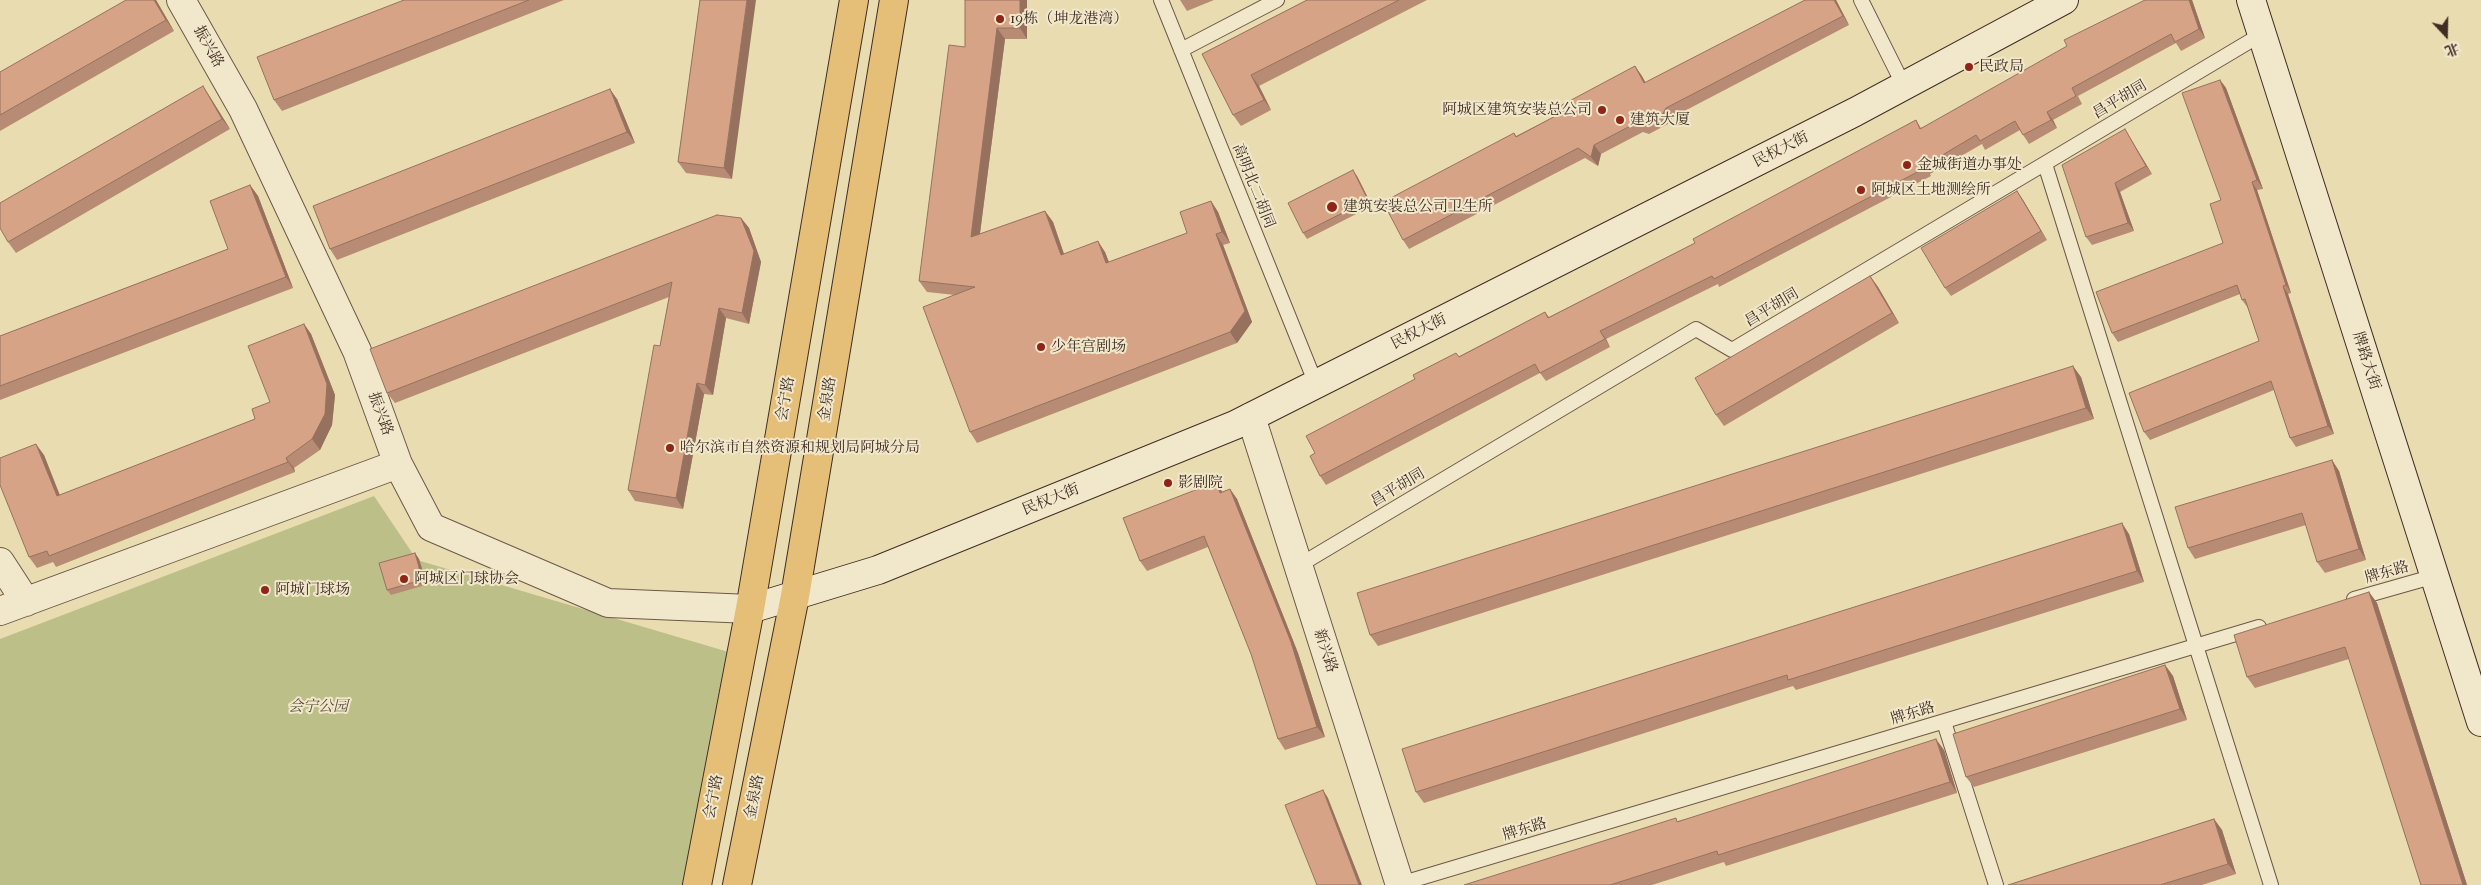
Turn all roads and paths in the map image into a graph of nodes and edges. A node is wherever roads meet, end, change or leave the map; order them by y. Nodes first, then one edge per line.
1 (181, 0) edge
2 (854, 0) edge
3 (894, 0) edge
4 (1161, 0) edge
5 (1277, 0) edge
6 (1861, 0) edge
7 (2064, 0) edge
8 (2251, 0) edge
9 (2262, 34) junction
10 (1181, 50) junction
11 (1904, 86) junction
12 (2045, 164) junction
13 (1316, 384) junction
14 (1251, 417) junction
15 (398, 464) junction
16 (0, 562) edge
17 (1298, 566) junction
18 (2435, 576) junction
19 (795, 596) junction
20 (26, 602) junction
21 (2339, 604) edge
22 (750, 610) junction
23 (0, 611) edge
24 (2272, 624) edge
25 (2195, 646) junction
26 (1944, 722) junction
27 (2481, 722) edge
28 (697, 885) edge
29 (737, 885) edge
30 (1400, 885) edge
31 (1996, 885) edge
32 (2272, 885) edge

1 - 15 street, 振兴路
2 - 22 main road, 会宁路
3 - 19 main road, 金泉路
4 - 10 lane, 高明北二胡同
5 - 10 lane
6 - 11 lane
7 - 11 street, 民权大街
8 - 9 street, 牌路大街
9 - 12 lane, 昌平胡同
9 - 18 street, 牌路大街
10 - 13 lane, 高明北二胡同
11 - 13 street, 民权大街
12 - 17 lane, 昌平胡同
12 - 25 lane
13 - 14 street, 民权大街
14 - 17 street, 新兴路
14 - 19 street, 民权大街
15 - 20 street
15 - 22 street, 振兴路
16 - 20 street
17 - 30 street, 新兴路
18 - 21 lane, 牌东路
18 - 27 street, 牌路大街
19 - 22 street, 民权大街
19 - 29 main road, 金泉路
20 - 23 street
22 - 28 main road, 会宁路
24 - 25 lane, 牌东路
25 - 26 lane, 牌东路
25 - 32 lane
26 - 30 lane, 牌东路
26 - 31 lane

